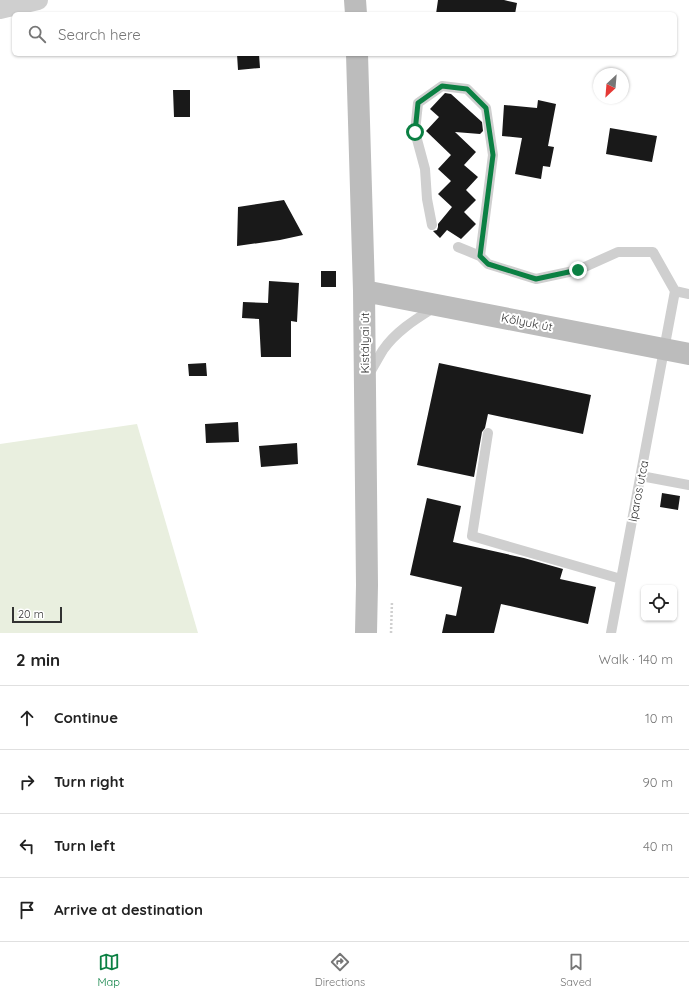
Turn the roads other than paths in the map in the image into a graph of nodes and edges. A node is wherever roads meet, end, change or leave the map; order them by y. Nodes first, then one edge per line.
1 (38, 0) edge
2 (355, 0) edge
3 (0, 9) edge
4 (356, 12) edge
5 (357, 56) edge
6 (432, 225) dead end
7 (458, 247) dead end
8 (480, 256) junction
9 (364, 291) junction
10 (675, 291) junction
11 (689, 294) edge
12 (438, 305) junction
13 (664, 349) junction
14 (689, 354) edge
15 (364, 383) junction
16 (488, 433) dead end
17 (641, 476) junction
18 (689, 485) edge
19 (621, 579) junction
20 (366, 633) edge
21 (611, 633) edge

1 - 3 street
2 - 4 main road
5 - 9 main road, Kistályai út
6 - 8 lane
7 - 8 lane
8 - 10 lane
9 - 12 main road, Kőlyuk út
9 - 15 main road, Kistályai út
10 - 11 lane
10 - 13 lane, Iparos utca
12 - 13 main road, Kőlyuk út
12 - 15 lane
13 - 14 main road, Kőlyuk út
13 - 17 lane, Iparos utca
15 - 20 main road, Kistályai út
16 - 19 lane
17 - 18 lane
17 - 19 lane, Iparos utca
19 - 21 lane, Iparos utca

